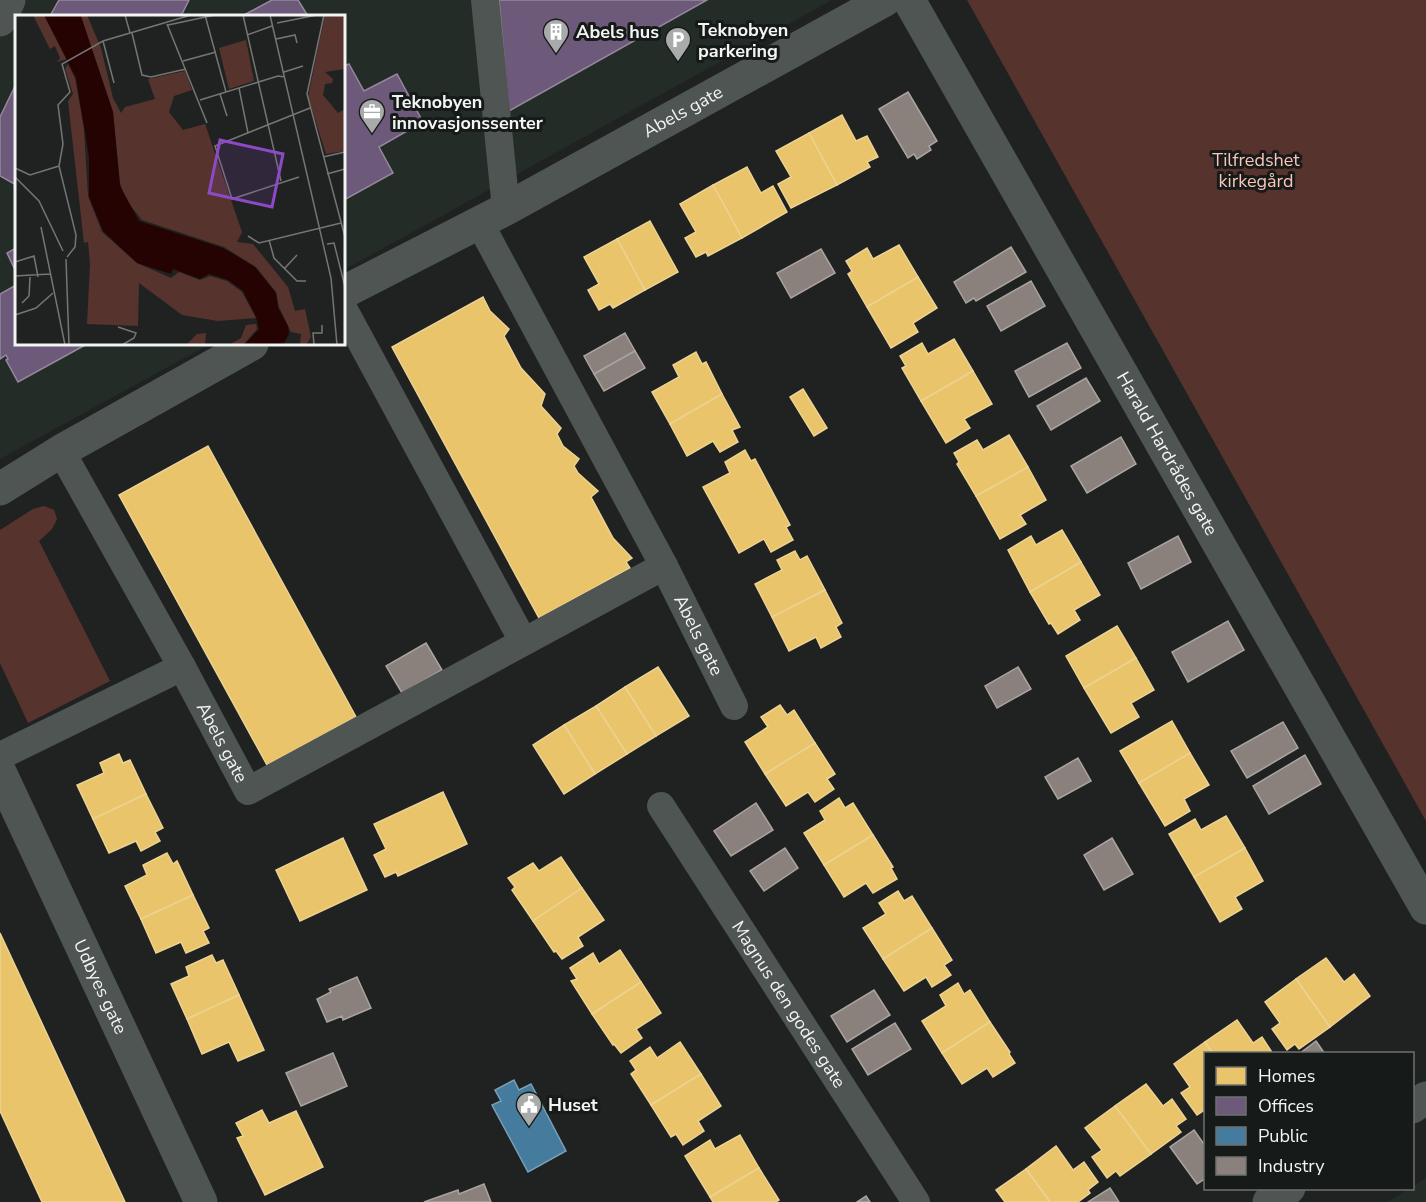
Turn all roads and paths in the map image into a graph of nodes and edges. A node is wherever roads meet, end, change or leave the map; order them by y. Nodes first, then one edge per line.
1 (9, 0) edge
2 (485, 0) edge
3 (885, 0) edge
4 (909, 0) edge
5 (0, 20) edge
6 (493, 216) junction
7 (345, 291) edge
8 (345, 312) edge
9 (250, 345) edge
10 (61, 451) junction
11 (0, 489) edge
12 (664, 566) junction
13 (523, 641) junction
14 (182, 667) junction
15 (734, 706) dead end
16 (0, 756) edge
17 (0, 772) edge
18 (661, 806) dead end
19 (1426, 908) edge
20 (1286, 1190) edge
21 (201, 1202) edge
22 (916, 1202) edge
23 (1269, 1202) edge

1 - 5 street
2 - 6 lane
3 - 6 street, Abels gate
4 - 19 street, Harald Hardrådes gate
6 - 7 street, Abels gate
6 - 12 lane, Abels gate
8 - 13 lane
9 - 10 street
10 - 11 street
10 - 14 lane, Abels gate
12 - 13 lane, Abels gate
12 - 15 lane, Abels gate
13 - 14 lane, Abels gate
14 - 16 lane
17 - 21 street, Udbyes gate
18 - 22 lane, Magnus den godes gate
20 - 23 street

